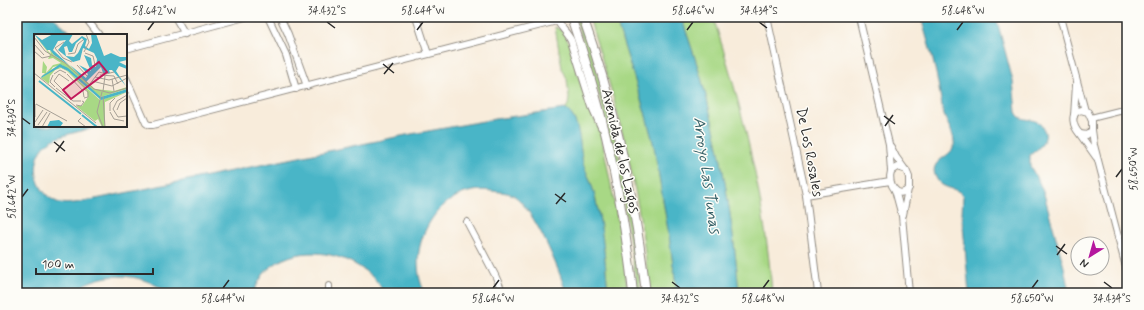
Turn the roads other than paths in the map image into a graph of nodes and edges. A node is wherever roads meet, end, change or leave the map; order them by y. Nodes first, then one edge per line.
1 (86, 17) edge
2 (175, 17) edge
3 (245, 17) edge
4 (268, 17) edge
5 (280, 17) edge
6 (416, 17) edge
7 (571, 17) edge
8 (583, 17) edge
9 (767, 17) edge
10 (859, 17) edge
11 (1060, 17) edge
12 (556, 19) edge
13 (98, 34) edge
14 (185, 34) junction
15 (127, 50) edge
16 (428, 54) junction
17 (127, 80) edge
18 (1076, 80) junction
19 (307, 86) junction
20 (296, 89) junction
21 (1127, 109) edge
22 (1085, 111) junction
23 (1073, 118) junction
24 (1091, 118) junction
25 (1092, 130) junction
26 (1079, 133) junction
27 (608, 144) junction
28 (889, 144) junction
29 (1099, 161) junction
30 (906, 170) junction
31 (891, 171) junction
32 (890, 181) junction
33 (908, 188) junction
34 (895, 190) junction
35 (806, 195) junction
36 (902, 216) junction
37 (467, 222) dead end
38 (1127, 271) edge
39 (329, 286) dead end
40 (329, 293) edge
41 (503, 293) edge
42 (633, 293) edge
43 (646, 293) edge
44 (818, 293) edge
45 (909, 293) edge

1 - 13 street
2 - 14 street
3 - 14 street
4 - 20 street
5 - 19 street
6 - 16 street
7 - 27 street, Avenida de los Lagos
8 - 43 street, Avenida de los Lagos
9 - 35 street, De Los Rosales
10 - 28 street
11 - 18 street
12 - 16 street
12 - 27 street
14 - 15 street
16 - 19 street
17 - 20 street
18 - 22 street
18 - 23 street
19 - 20 street
21 - 24 street
22 - 23 street
22 - 24 street
23 - 26 street
24 - 25 street
25 - 26 street
25 - 29 street
26 - 29 street
27 - 42 street, Avenida de los Lagos
28 - 30 street
28 - 31 street
29 - 38 street
30 - 31 street
30 - 33 street
31 - 32 street
32 - 34 street
32 - 35 street
33 - 34 street
33 - 36 street
34 - 36 street
35 - 44 street, De Los Rosales
36 - 45 street
37 - 41 street
39 - 40 street

